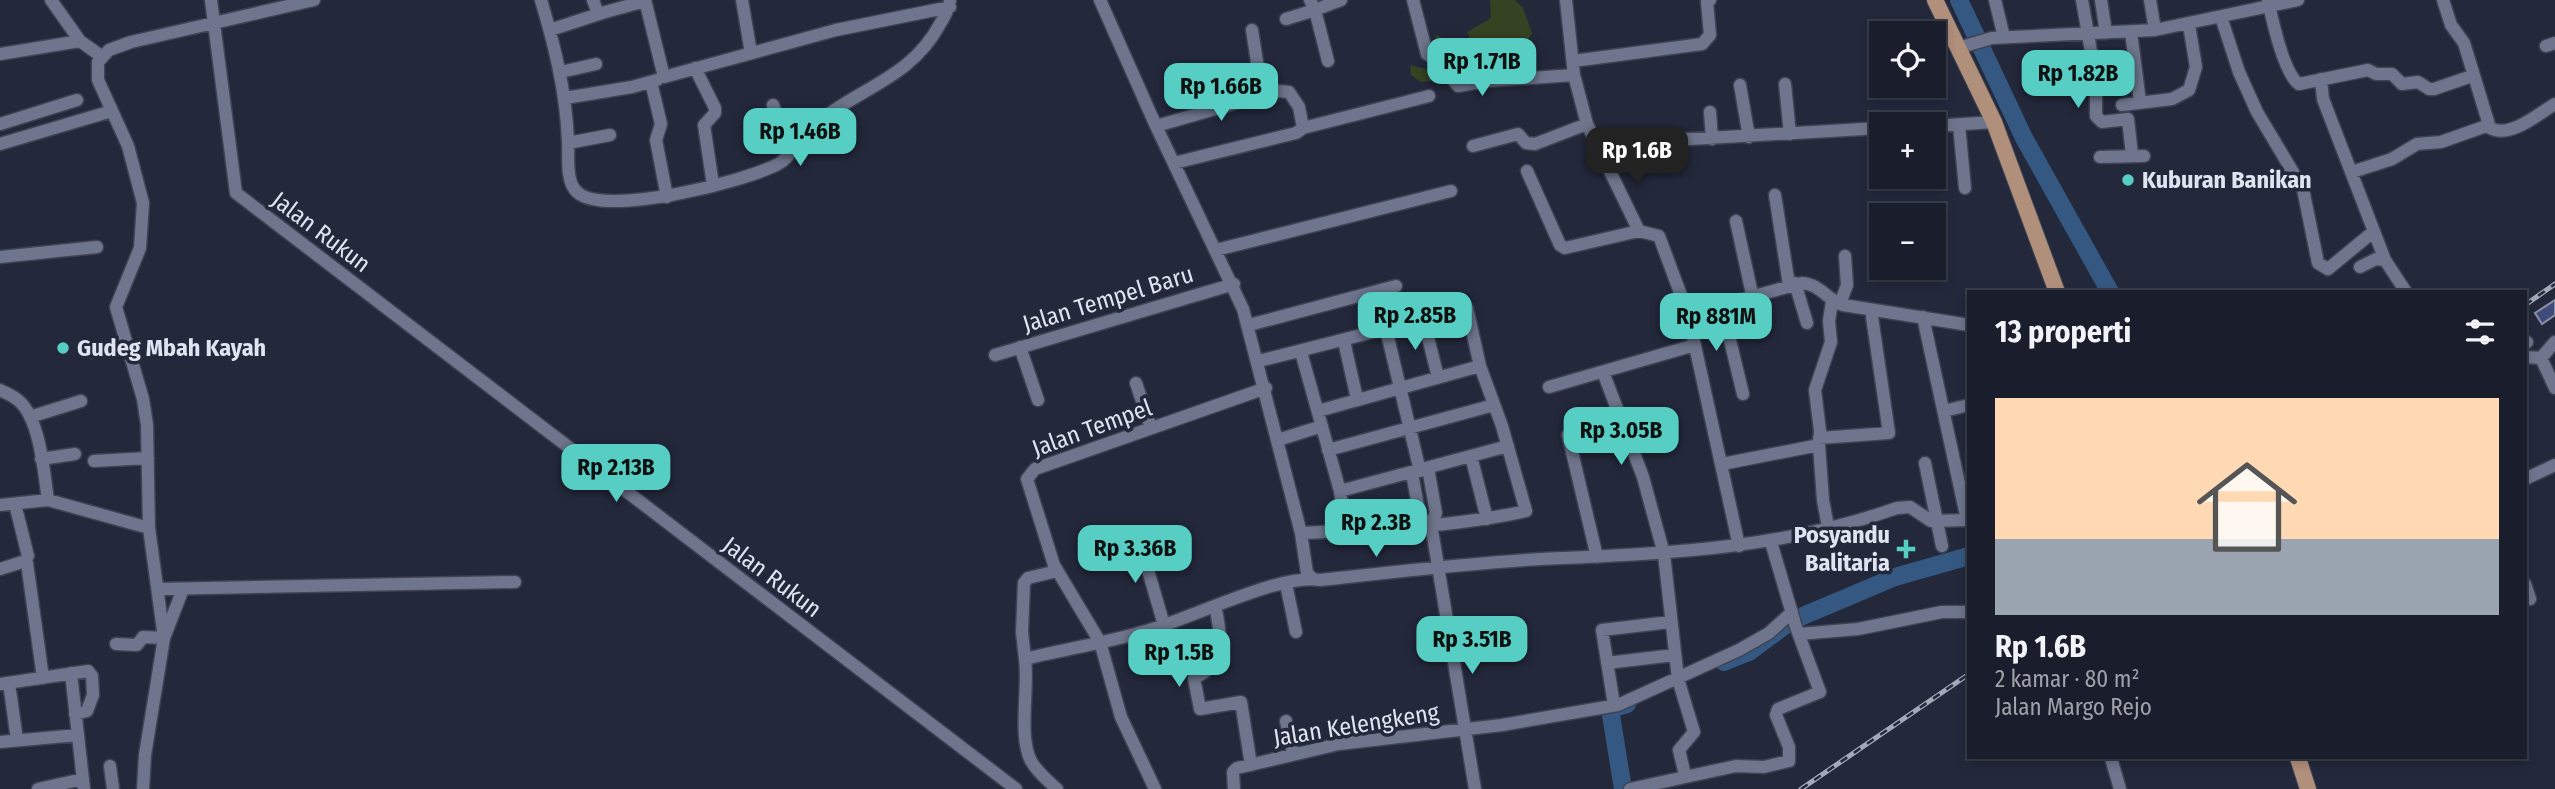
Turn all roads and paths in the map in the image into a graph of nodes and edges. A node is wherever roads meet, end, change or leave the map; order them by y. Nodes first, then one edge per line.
1 (51, 0) edge
2 (211, 0) edge
3 (314, 0) edge
4 (541, 0) edge
5 (593, 0) edge
6 (645, 0) edge
7 (742, 0) edge
8 (1100, 0) edge
9 (1341, 0) edge
10 (1413, 0) edge
11 (1566, 0) edge
12 (1710, 0) edge
13 (1935, 0) edge
14 (1995, 0) edge
15 (2082, 0) edge
16 (2101, 0) edge
17 (2150, 0) edge
18 (2298, 0) edge
19 (2443, 0) edge
20 (2269, 3) edge
21 (950, 4) edge
22 (1312, 5) edge
23 (602, 13) junction
24 (2221, 18) junction
25 (1286, 19) dead end
26 (213, 21) junction
27 (2189, 25) junction
28 (550, 30) junction
29 (1252, 30) dead end
30 (2155, 30) junction
31 (2131, 32) junction
32 (2086, 33) junction
33 (2106, 33) junction
34 (2004, 37) junction
35 (80, 41) junction
36 (1972, 43) junction
37 (751, 53) junction
38 (0, 54) edge
39 (102, 56) junction
40 (1328, 61) dead end
41 (596, 64) dead end
42 (695, 68) junction
43 (1574, 68) junction
44 (561, 72) junction
45 (2472, 76) junction
46 (664, 77) junction
47 (2321, 79) junction
48 (650, 82) junction
49 (1785, 84) dead end
50 (1740, 85) dead end
51 (1262, 94) junction
52 (1429, 96) dead end
53 (565, 97) junction
54 (77, 100) dead end
55 (2140, 103) junction
56 (2555, 104) edge
57 (773, 105) dead end
58 (2122, 105) dead end
59 (112, 111) junction
60 (1710, 112) dead end
61 (1994, 122) junction
62 (0, 124) edge
63 (1587, 124) junction
64 (1959, 125) junction
65 (2489, 125) junction
66 (1156, 126) junction
67 (1946, 126) edge
68 (1303, 128) junction
69 (1869, 129) edge
70 (1790, 134) junction
71 (610, 135) dead end
72 (1749, 137) junction
73 (1712, 139) junction
74 (568, 143) junction
75 (0, 145) edge
76 (1473, 146) dead end
77 (791, 152) junction
78 (1605, 156) junction
79 (2100, 158) dead end
80 (1174, 163) junction
81 (1527, 171) dead end
82 (2352, 172) junction
83 (713, 185) junction
84 (1965, 188) dead end
85 (1451, 191) dead end
86 (1775, 195) dead end
87 (667, 197) junction
88 (1736, 221) dead end
89 (1639, 231) junction
90 (2373, 233) junction
91 (97, 247) dead end
92 (1216, 250) junction
93 (1845, 256) dead end
94 (0, 257) edge
95 (2385, 260) junction
96 (2360, 267) dead end
97 (1234, 284) junction
98 (1792, 284) junction
99 (1396, 286) dead end
100 (2056, 290) edge
101 (2405, 290) edge
102 (1752, 295) junction
103 (1836, 302) junction
104 (1721, 303) junction
105 (1871, 310) junction
106 (1688, 314) junction
107 (1923, 317) junction
108 (1423, 318) junction
109 (1807, 323) dead end
110 (1967, 325) edge
111 (1249, 326) junction
112 (1386, 329) junction
113 (1344, 341) junction
114 (2555, 342) edge
115 (126, 343) junction
116 (1695, 345) junction
117 (1020, 347) junction
118 (93, 352) dead end
119 (1301, 352) junction
120 (995, 355) dead end
121 (2527, 357) edge
122 (2541, 358) junction
123 (1259, 361) junction
124 (1480, 366) junction
125 (1603, 372) junction
126 (1438, 377) junction
127 (1136, 383) dead end
128 (1549, 387) dead end
129 (1265, 388) junction
130 (2555, 388) edge
131 (1399, 389) junction
132 (0, 390) edge
133 (1743, 394) dead end
134 (1357, 399) junction
135 (1038, 400) dead end
136 (81, 401) dead end
137 (1494, 405) junction
138 (1967, 405) edge
139 (1318, 411) junction
140 (1944, 411) junction
141 (30, 417) junction
142 (1322, 426) junction
143 (1409, 427) junction
144 (1151, 428) junction
145 (1569, 435) dead end
146 (1278, 440) junction
147 (1819, 442) junction
148 (1508, 446) junction
149 (1328, 450) junction
150 (75, 454) dead end
151 (1471, 456) junction
152 (148, 458) junction
153 (41, 459) junction
154 (94, 461) dead end
155 (1925, 463) dead end
156 (1722, 464) junction
157 (2555, 465) edge
158 (1420, 471) junction
159 (2527, 478) edge
160 (1340, 491) junction
161 (48, 500) junction
162 (15, 503) junction
163 (0, 505) edge
164 (1967, 515) edge
165 (1488, 519) junction
166 (1967, 520) edge
167 (1937, 522) junction
168 (1431, 524) junction
169 (1828, 527) junction
170 (149, 528) junction
171 (1347, 532) junction
172 (1301, 533) junction
173 (1138, 536) dead end
174 (1770, 542) junction
175 (1739, 546) junction
176 (1942, 546) dead end
177 (1664, 554) junction
178 (28, 556) dead end
179 (1597, 557) junction
180 (0, 569) edge
181 (1438, 569) junction
182 (1057, 570) junction
183 (1311, 578) junction
184 (515, 582) dead end
185 (1286, 584) junction
186 (158, 589) junction
187 (183, 590) junction
188 (2527, 590) edge
189 (2530, 599) dead end
190 (1216, 606) junction
191 (1792, 612) junction
192 (1967, 612) edge
193 (1670, 622) junction
194 (1164, 625) junction
195 (1797, 631) junction
196 (1296, 632) dead end
197 (164, 638) junction
198 (1100, 642) junction
199 (116, 644) dead end
200 (1674, 655) junction
201 (1025, 659) junction
202 (1607, 663) junction
203 (71, 673) junction
204 (43, 678) junction
205 (1679, 681) junction
206 (5, 684) edge
207 (1614, 705) junction
208 (75, 714) junction
209 (1286, 721) dead end
210 (1464, 729) junction
211 (78, 735) junction
212 (17, 740) junction
213 (0, 742) edge
214 (1293, 753) junction
215 (2111, 759) edge
216 (2298, 759) edge
217 (1251, 765) junction
218 (110, 766) dead end
219 (1685, 775) junction
220 (83, 784) edge
221 (38, 789) edge
222 (113, 789) edge
223 (143, 789) edge
224 (1016, 789) edge
225 (1057, 789) edge
226 (1155, 789) edge
227 (1234, 789) edge
228 (1475, 789) edge
229 (1630, 789) edge
230 (2120, 789) edge
231 (2308, 789) edge

1 - 35 street
2 - 26 street
3 - 26 street
4 - 28 street
5 - 23 street
6 - 23 street
6 - 46 street
7 - 37 street
8 - 66 street
9 - 22 street
10 - 43 street
11 - 43 street
12 - 43 street
13 - 36 main road
14 - 34 street
15 - 32 street
16 - 33 street
17 - 30 street
18 - 20 street
19 - 45 street
20 - 24 street
20 - 47 street
21 - 37 street
21 - 77 street
22 - 25 street
22 - 40 street
23 - 28 street
24 - 27 street
24 - 90 street
26 - 39 street
26 - 224 street, Jalan Rukun
27 - 30 street
27 - 55 street
28 - 44 street
29 - 51 street
30 - 31 street
31 - 33 street
31 - 55 street
32 - 33 street
32 - 34 street
32 - 79 street
34 - 36 street
35 - 38 street
35 - 39 street
36 - 61 main road
37 - 42 street
39 - 59 street
41 - 44 street
42 - 46 street
42 - 83 street
43 - 63 street
44 - 53 street
45 - 47 street
45 - 65 street
46 - 48 street
47 - 82 street
48 - 53 street
48 - 87 street
49 - 70 street
50 - 72 street
51 - 66 street
51 - 68 street
52 - 68 street
53 - 74 street
54 - 62 street
55 - 58 street
56 - 65 street
57 - 77 street
59 - 75 street
59 - 115 street
60 - 73 street
61 - 64 street
61 - 100 main road
63 - 76 street
63 - 78 street
64 - 67 street
64 - 84 street
65 - 82 street
66 - 80 street
68 - 80 street
69 - 70 street
70 - 72 street
71 - 74 street
72 - 73 street
73 - 78 street
74 - 87 street
77 - 83 street
78 - 89 street
80 - 92 street
81 - 89 street
82 - 90 street
83 - 87 street
85 - 92 street
86 - 98 street
88 - 102 street
89 - 106 street
90 - 95 street
91 - 94 street
92 - 97 street
93 - 103 street
95 - 96 street
95 - 101 street
97 - 111 street
97 - 117 street, Jalan Tempel Baru
98 - 102 street
98 - 103 street
98 - 109 street
99 - 111 street
102 - 104 street
103 - 105 street
103 - 147 street
104 - 106 street
104 - 133 street
105 - 107 street
105 - 147 street
106 - 116 street
107 - 110 street
107 - 140 street
108 - 112 street
108 - 124 street
108 - 126 street
111 - 123 street
112 - 113 street
112 - 131 street
113 - 119 street
113 - 134 street
114 - 122 street
115 - 118 street
115 - 152 street
116 - 125 street
116 - 156 street
117 - 120 street, Jalan Tempel Baru
117 - 135 street
119 - 123 street
119 - 139 street
121 - 122 street
122 - 130 street
123 - 129 street
124 - 126 street
124 - 137 street
125 - 128 street
125 - 177 street
126 - 131 street
127 - 144 street
129 - 144 street, Jalan Tempel
129 - 146 street
131 - 134 street
131 - 143 street
132 - 141 street
134 - 139 street
136 - 141 street
137 - 143 street
137 - 148 street
138 - 140 street
139 - 142 street
140 - 164 street
141 - 153 street
142 - 146 street
142 - 149 street
143 - 149 street
143 - 158 street
144 - 182 street, Jalan Tempel
145 - 179 street
146 - 172 street
147 - 156 street
147 - 169 street
148 - 151 street
148 - 165 street
149 - 160 street
150 - 153 street
151 - 158 street
151 - 165 street
152 - 154 street
152 - 170 street
153 - 161 street
155 - 167 street
156 - 175 street
157 - 159 street
158 - 160 street
158 - 168 street
160 - 171 street
161 - 162 street
161 - 170 street
162 - 163 street
162 - 178 street
165 - 168 street
166 - 167 street
167 - 169 street
167 - 176 street
168 - 171 street
168 - 181 street
169 - 174 street
170 - 186 street
171 - 172 street
172 - 183 street
173 - 194 street
174 - 175 street
174 - 191 street
175 - 177 street
177 - 179 street
177 - 193 street
179 - 181 street
180 - 204 street
181 - 183 street
181 - 210 street
182 - 198 street, Jalan Tempel
182 - 201 street
183 - 185 street
184 - 187 street
185 - 190 street
185 - 196 street
186 - 187 street
186 - 197 street
187 - 197 street
188 - 189 street
190 - 194 street
190 - 217 street
191 - 195 street
191 - 205 street, Jalan Kelengkeng
192 - 195 street
193 - 200 street
193 - 202 street
194 - 198 street
195 - 219 street
197 - 199 street
197 - 223 street
198 - 201 street
198 - 226 street, Jalan Tempel
200 - 202 street
200 - 205 street
201 - 225 street
202 - 207 street
203 - 204 street
203 - 208 street
203 - 208 street
204 - 206 street
205 - 207 street, Jalan Kelengkeng
205 - 219 street
206 - 212 street
207 - 210 street, Jalan Kelengkeng
208 - 211 street
209 - 214 street
210 - 214 street, Jalan Kelengkeng
210 - 228 street
211 - 212 street
211 - 220 street
212 - 213 street
214 - 217 street, Jalan Kelengkeng
215 - 230 street
216 - 231 main road
217 - 227 street, Jalan Kelengkeng
218 - 222 street
219 - 229 street
220 - 221 street

